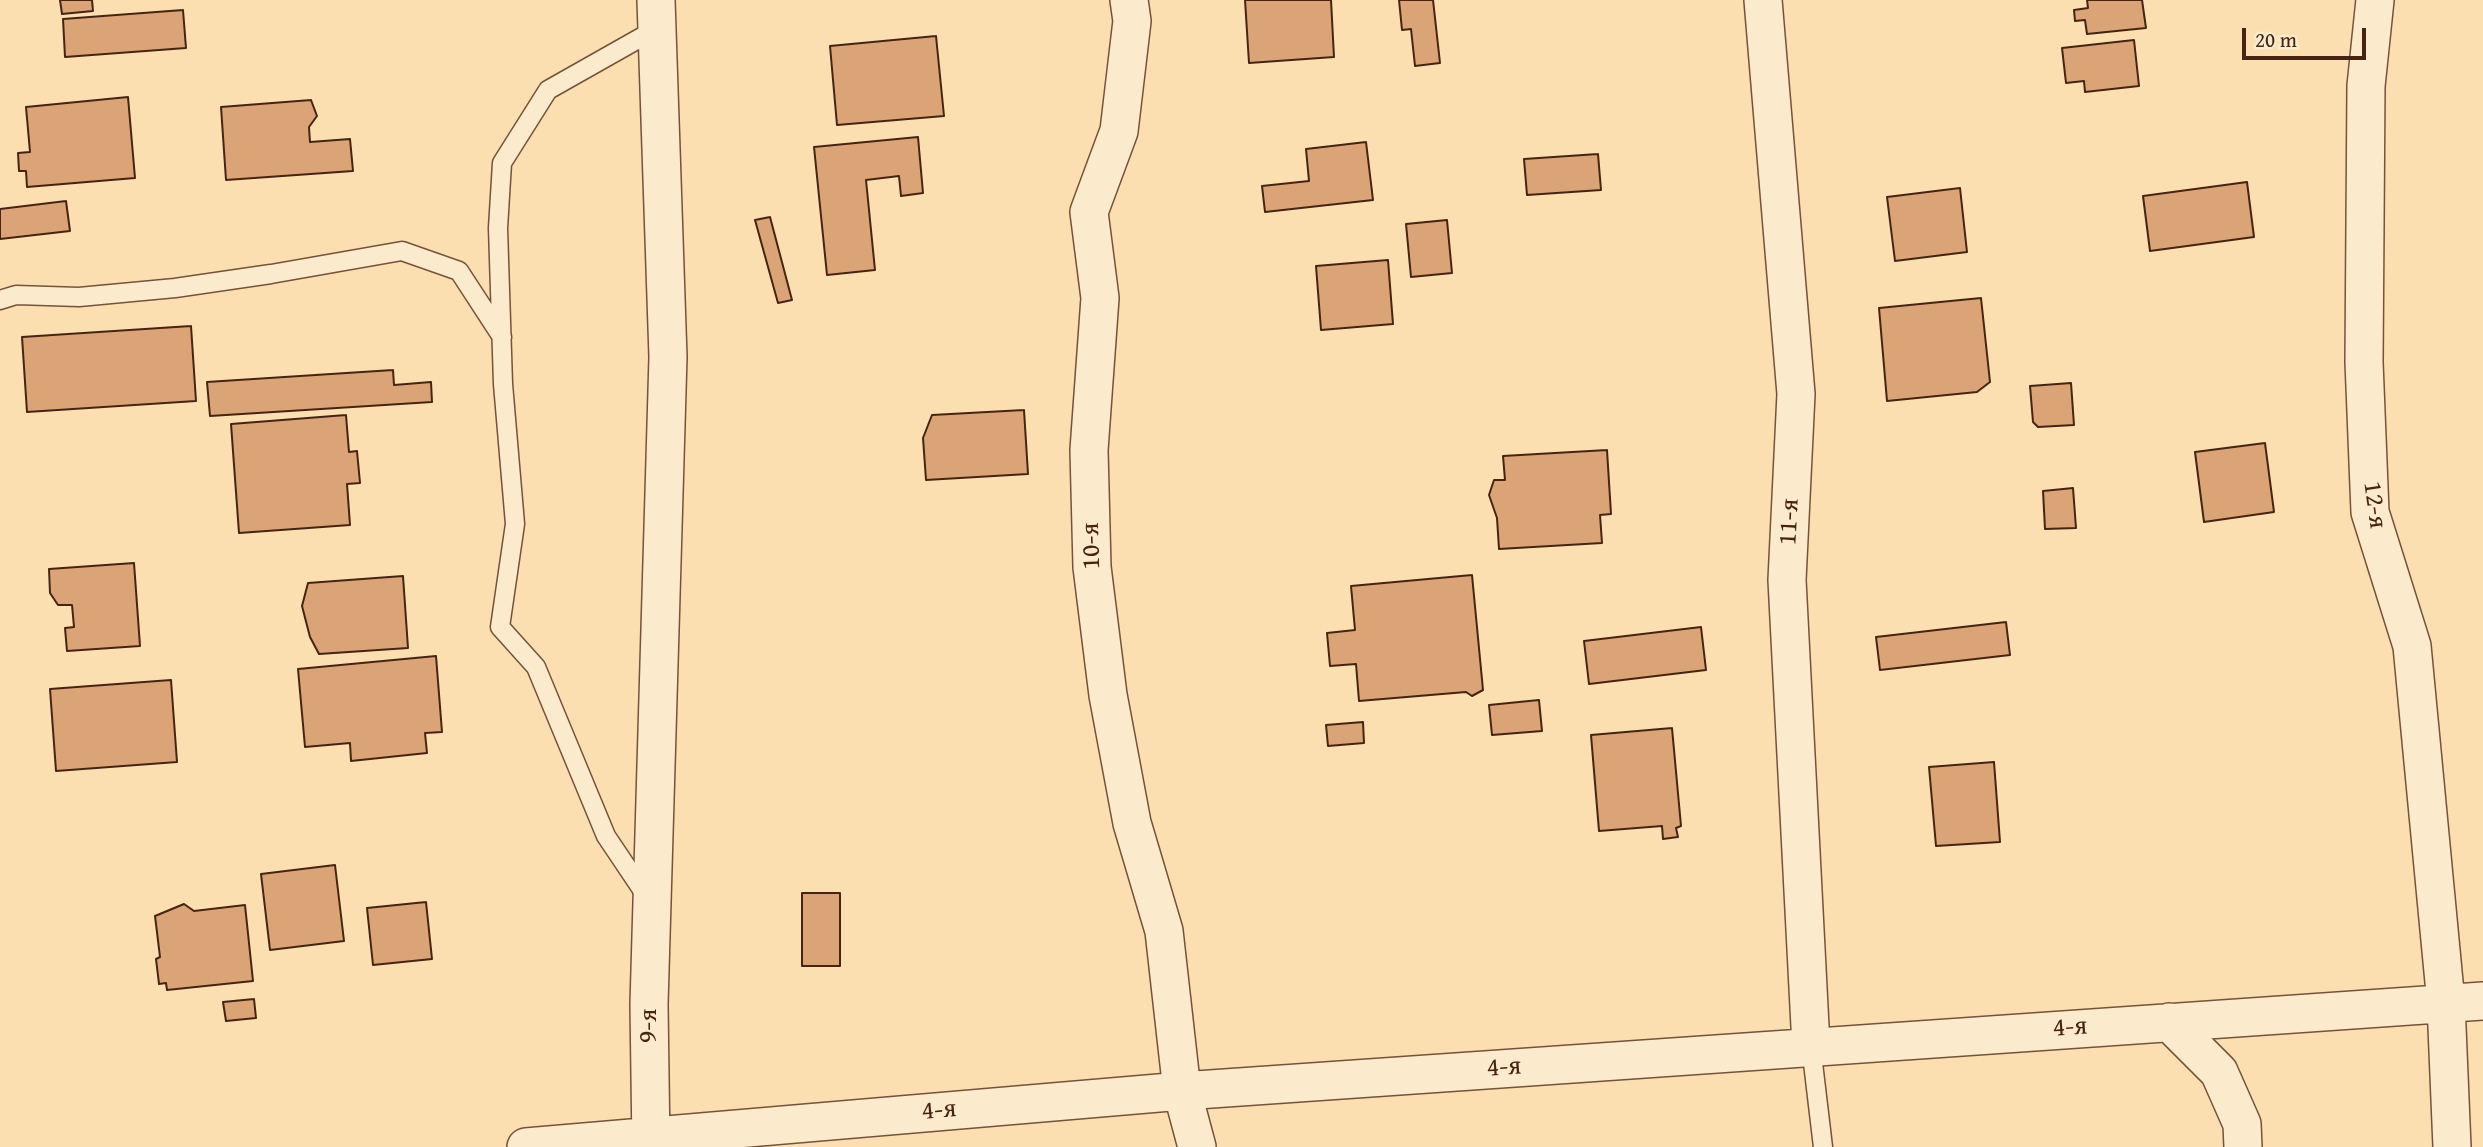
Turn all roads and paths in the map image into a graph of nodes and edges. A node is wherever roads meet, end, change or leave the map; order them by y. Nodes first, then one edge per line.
1 (1129, 0) edge
2 (1763, 0) edge
3 (2375, 0) edge
4 (656, 14) edge
5 (0, 300) edge
6 (502, 337) junction
7 (652, 905) junction
8 (2483, 1001) edge
9 (2446, 1003) junction
10 (2169, 1022) junction
11 (1811, 1046) junction
12 (1182, 1091) junction
13 (650, 1141) edge
14 (526, 1147) edge
15 (1197, 1147) edge
16 (1823, 1147) edge
17 (2243, 1147) edge
18 (2452, 1147) edge

1 - 12 street, 10-я
2 - 11 street, 11-я
3 - 9 street, 12-я
4 - 6 lane
4 - 7 street, 9-я
5 - 6 lane
6 - 7 lane
7 - 13 street, 9-я
8 - 9 street, 4-я
9 - 10 street, 4-я
9 - 18 street, 12-я
10 - 11 street, 4-я
10 - 17 street
11 - 12 street, 4-я
11 - 16 lane
12 - 13 street, 4-я
12 - 15 street, 10-я
13 - 14 street, 4-я

